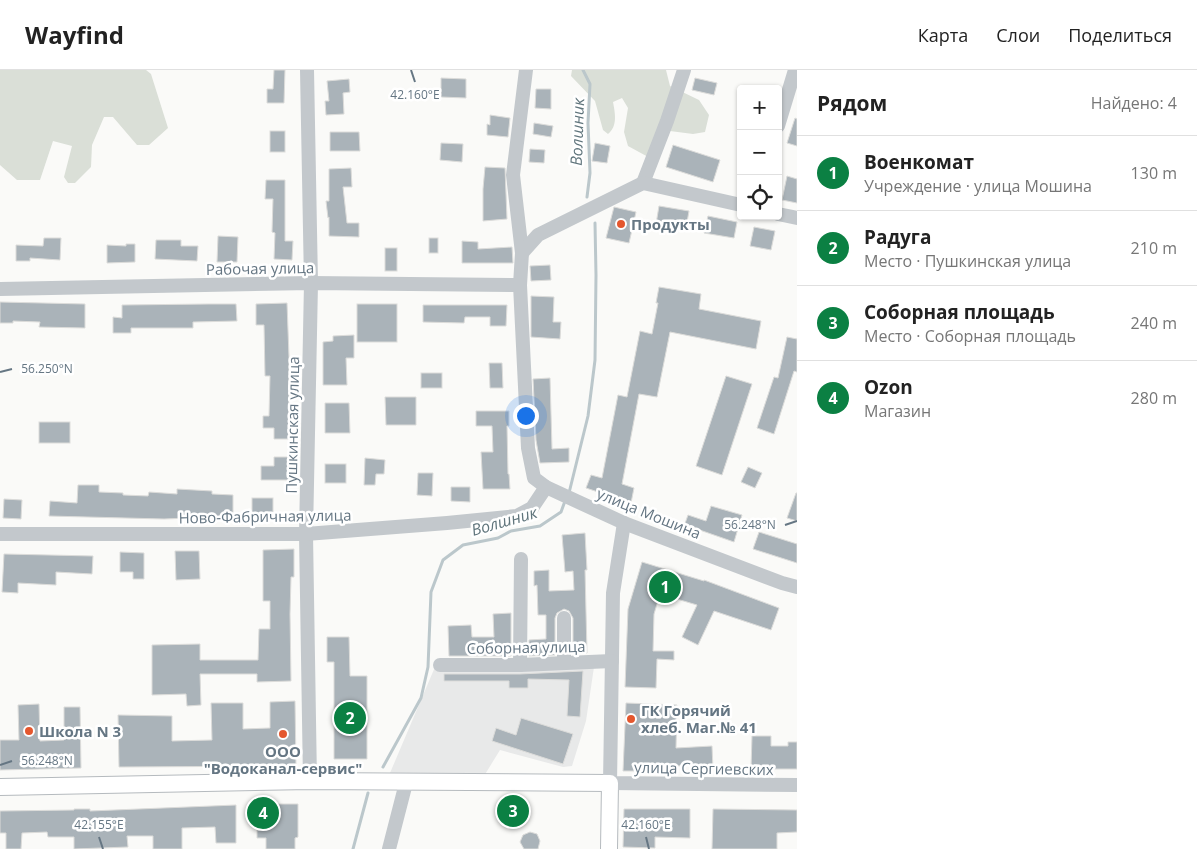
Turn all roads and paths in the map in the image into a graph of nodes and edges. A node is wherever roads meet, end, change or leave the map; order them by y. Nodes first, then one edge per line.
1 (307, 70) edge
2 (526, 70) edge
3 (684, 70) edge
4 (795, 70) edge
5 (782, 113) edge
6 (643, 183) junction
7 (737, 204) edge
8 (782, 215) edge
9 (797, 218) edge
10 (522, 253) junction
11 (311, 283) junction
12 (520, 285) junction
13 (0, 289) edge
14 (546, 487) junction
15 (624, 523) junction
16 (0, 534) edge
17 (306, 534) junction
18 (521, 559) dead end
19 (797, 587) edge
20 (564, 618) dead end
21 (612, 662) junction
22 (564, 663) junction
23 (440, 665) dead end
24 (520, 665) junction
25 (310, 782) junction
26 (406, 783) junction
27 (610, 783) junction
28 (797, 785) edge
29 (0, 788) edge
30 (389, 849) edge
31 (609, 849) edge

1 - 11 street, Пушкинская улица
2 - 10 street
3 - 6 street
4 - 5 street
6 - 7 street
6 - 10 street
8 - 9 street
10 - 12 street
11 - 12 street, Рабочая улица
11 - 13 street, Рабочая улица
11 - 17 street, Пушкинская улица
12 - 14 street
14 - 15 street, улица Мошина
14 - 17 street, Ново-Фабричная улица
15 - 19 street, улица Мошина
15 - 21 street
16 - 17 street, Ново-Фабричная улица
17 - 25 street, Пушкинская улица
18 - 24 street
20 - 22 street
21 - 22 street, Соборная улица
21 - 27 street
22 - 24 street, Соборная улица
23 - 24 street, Соборная улица
25 - 26 main road
25 - 29 main road
26 - 27 main road
26 - 30 street
27 - 28 street, улица Сергиевских
27 - 31 main road

